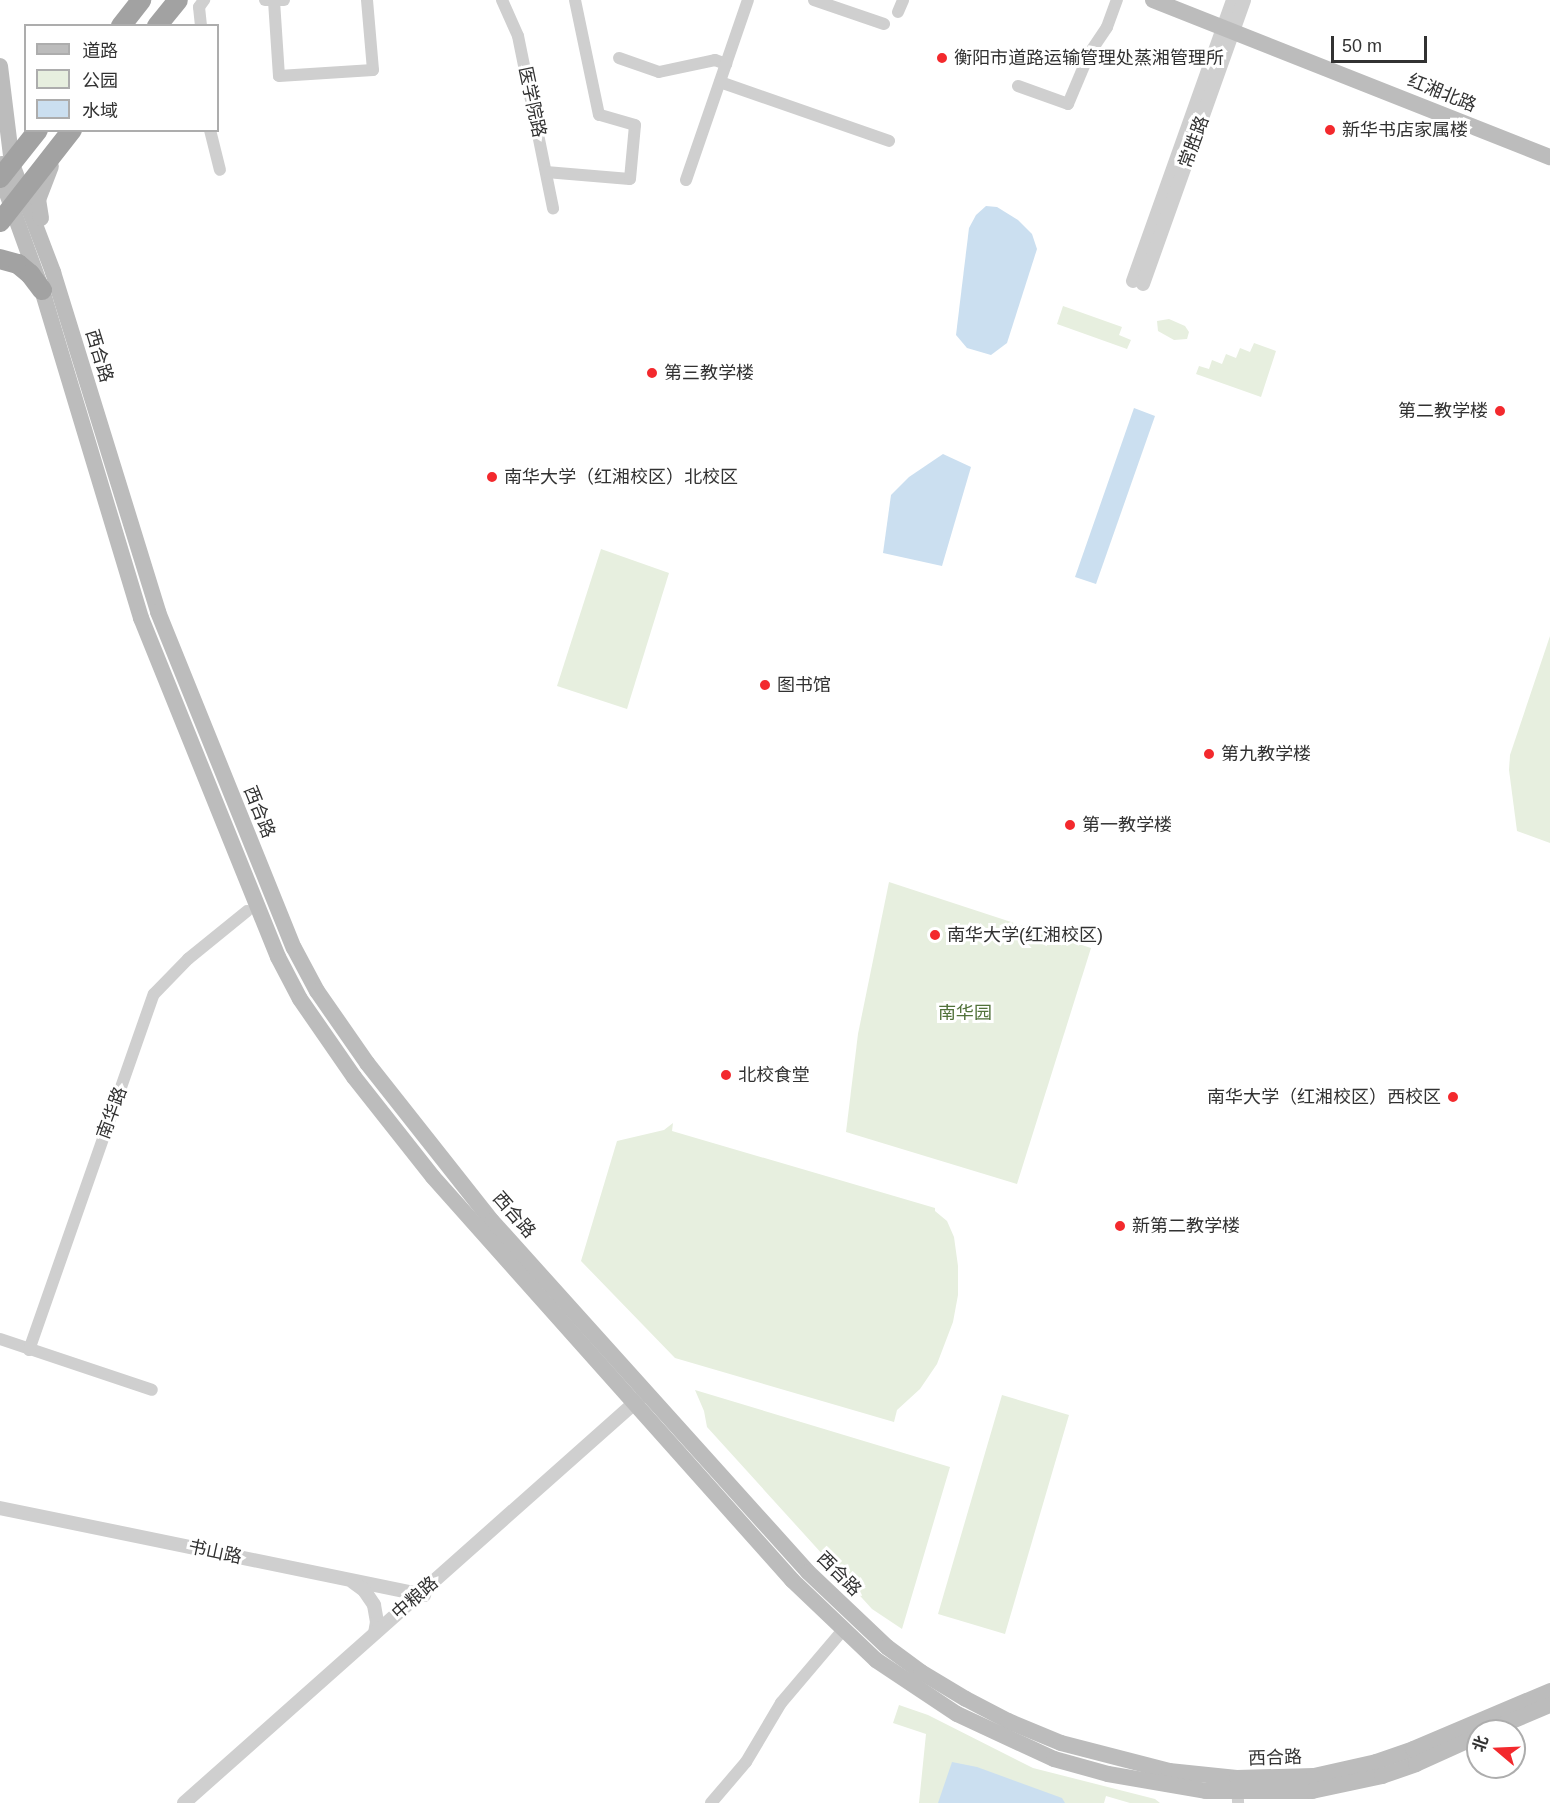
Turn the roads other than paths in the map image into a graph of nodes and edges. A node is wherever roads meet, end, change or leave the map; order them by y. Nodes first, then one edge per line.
1 (141, 0) edge
2 (178, 0) edge
3 (204, 0) edge
4 (274, 0) edge
5 (368, 0) edge
6 (502, 0) edge
7 (575, 0) edge
8 (748, 0) edge
9 (814, 0) edge
10 (1118, 0) edge
11 (1153, 0) edge
12 (1184, 0) edge
13 (1233, 0) edge
14 (1245, 0) edge
15 (123, 24) edge
16 (159, 24) edge
17 (201, 24) edge
18 (884, 24) dead end
19 (1230, 24) junction
20 (619, 58) dead end
21 (726, 64) junction
22 (0, 66) edge
23 (720, 82) junction
24 (1018, 86) dead end
25 (0, 115) edge
26 (36, 132) edge
27 (210, 132) edge
28 (69, 135) edge
29 (889, 141) dead end
30 (1550, 146) edge
31 (1550, 157) edge
32 (220, 171) dead end
33 (546, 172) junction
34 (5, 173) edge
35 (686, 180) dead end
36 (24, 190) junction
37 (553, 208) dead end
38 (6, 215) edge
39 (0, 259) edge
40 (53, 272) junction
41 (1138, 283) dead end
42 (42, 290) junction
43 (247, 911) dead end
44 (0, 1339) edge
45 (29, 1350) junction
46 (152, 1390) dead end
47 (643, 1401) junction
48 (0, 1508) edge
49 (348, 1580) junction
50 (425, 1595) junction
51 (842, 1631) junction
52 (375, 1633) junction
53 (1550, 1691) edge
54 (1550, 1705) edge
55 (1517, 1719) edge
56 (1466, 1741) edge
57 (1238, 1791) edge
58 (184, 1803) edge
59 (197, 1803) edge
60 (711, 1803) edge

1 - 15 highway
2 - 16 highway
3 - 17 street
4 - 5 street
6 - 33 street, 医学院路
7 - 33 street
8 - 21 street
9 - 18 street
10 - 24 street
11 - 19 main road, 红湘北路
12 - 19 main road, 红湘北路
13 - 19 street, 常胜路
14 - 19 street, 常胜路
19 - 30 main road, 红湘北路
19 - 31 main road, 红湘北路
19 - 41 street, 常胜路
20 - 21 street
21 - 23 street
22 - 34 main road, 西合路
23 - 29 street
23 - 35 street
25 - 34 main road, 西合路
26 - 34 highway
27 - 32 street
28 - 36 highway
28 - 40 main road
33 - 37 street, 医学院路
34 - 36 main road, 西合路
34 - 38 main road, 西合路
36 - 38 highway
36 - 40 main road, 西合路
38 - 42 main road, 西合路
39 - 42 highway
40 - 47 main road, 西合路
42 - 47 main road, 西合路
43 - 45 street, 南华路
44 - 45 street
45 - 46 street
47 - 50 street, 中粮路
47 - 51 main road, 西合路
47 - 57 main road, 西合路
48 - 49 street, 书山路
49 - 50 street, 书山路
49 - 52 street
50 - 52 street, 中粮路
50 - 59 street, 中粮路
51 - 57 main road, 西合路
51 - 60 street
52 - 58 street, 中粮路
53 - 57 main road, 西合路
54 - 55 main road
56 - 57 main road, 西合路

